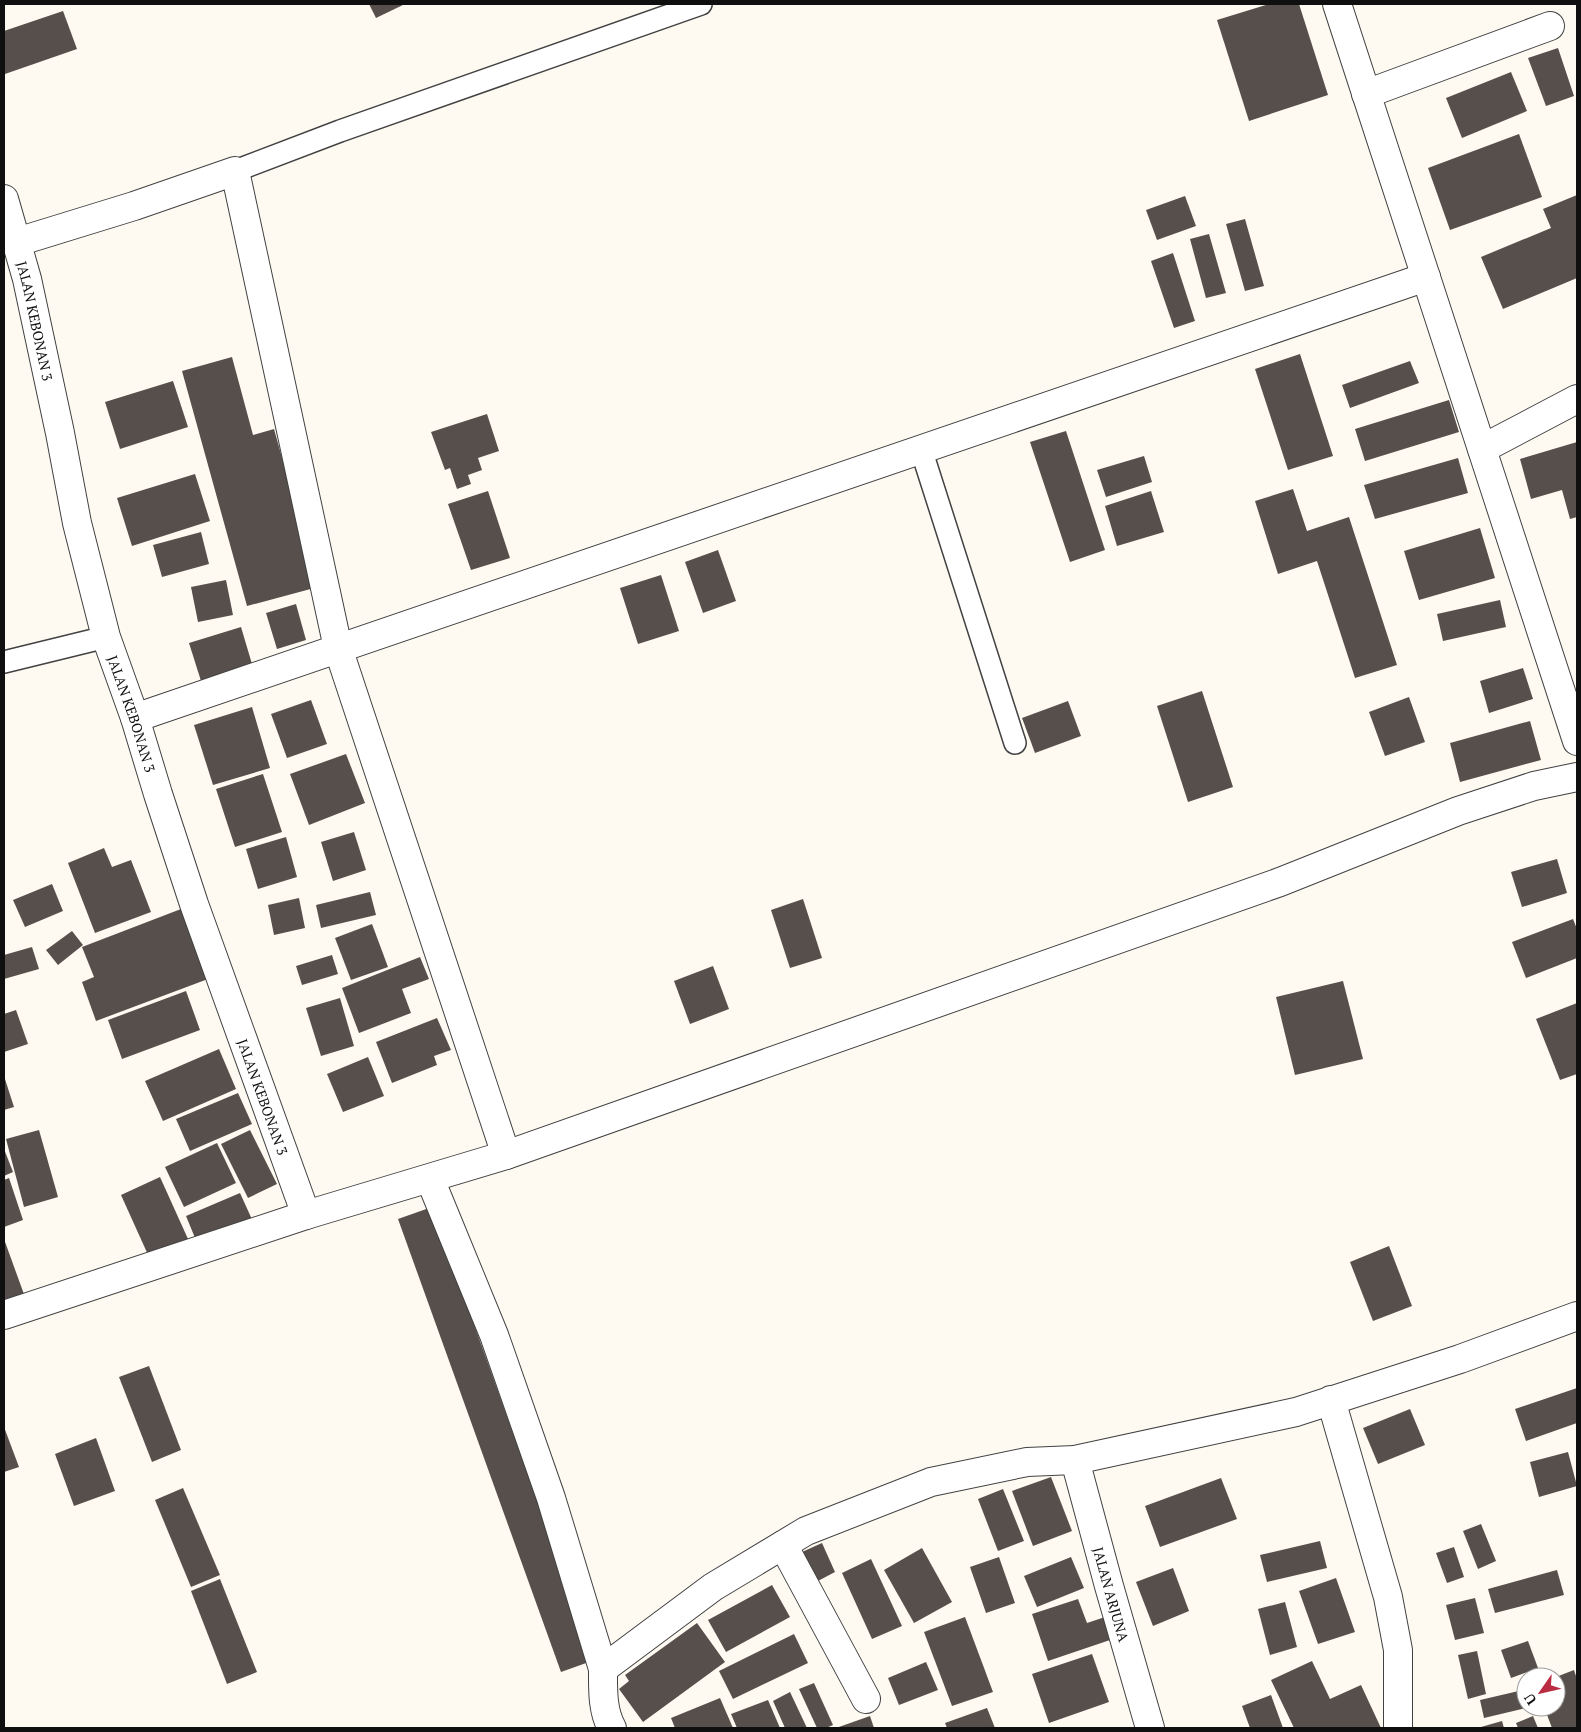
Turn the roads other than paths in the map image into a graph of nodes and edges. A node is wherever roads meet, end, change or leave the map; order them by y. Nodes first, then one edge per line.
1 (701, 4) edge
2 (1337, 4) edge
3 (1550, 26) dead end
4 (1366, 94) junction
5 (235, 171) junction
6 (4, 199) edge
7 (17, 242) junction
8 (1426, 277) junction
9 (1577, 399) edge
10 (921, 449) junction
11 (1482, 449) junction
12 (106, 637) junction
13 (338, 648) junction
14 (4, 662) edge
15 (135, 718) junction
16 (1577, 741) edge
17 (1015, 743) dead end
18 (1577, 778) edge
19 (506, 1155) junction
20 (430, 1178) junction
21 (306, 1215) junction
22 (4, 1315) edge
23 (1577, 1316) edge
24 (1331, 1400) junction
25 (1075, 1460) junction
26 (783, 1545) junction
27 (603, 1669) junction
28 (866, 1699) dead end
29 (612, 1728) edge
30 (1150, 1728) edge
31 (1398, 1728) edge

1 - 5 lane
2 - 4 street
3 - 4 street
4 - 8 street
5 - 7 street
5 - 13 street
6 - 7 street, JALAN KEBONAN 3
7 - 12 street, JALAN KEBONAN 3
8 - 10 street
8 - 11 street
9 - 11 street
10 - 13 street
10 - 17 lane
11 - 16 street
12 - 14 lane
12 - 15 street, JALAN KEBONAN 3
13 - 15 street
13 - 19 street
15 - 21 street, JALAN KEBONAN 3
18 - 19 street
19 - 20 street
20 - 21 street
20 - 27 street
21 - 22 street
23 - 24 street
24 - 25 street
24 - 31 street
25 - 26 street
25 - 30 street, JALAN ARJUNA
26 - 27 street
26 - 28 street
27 - 29 street

